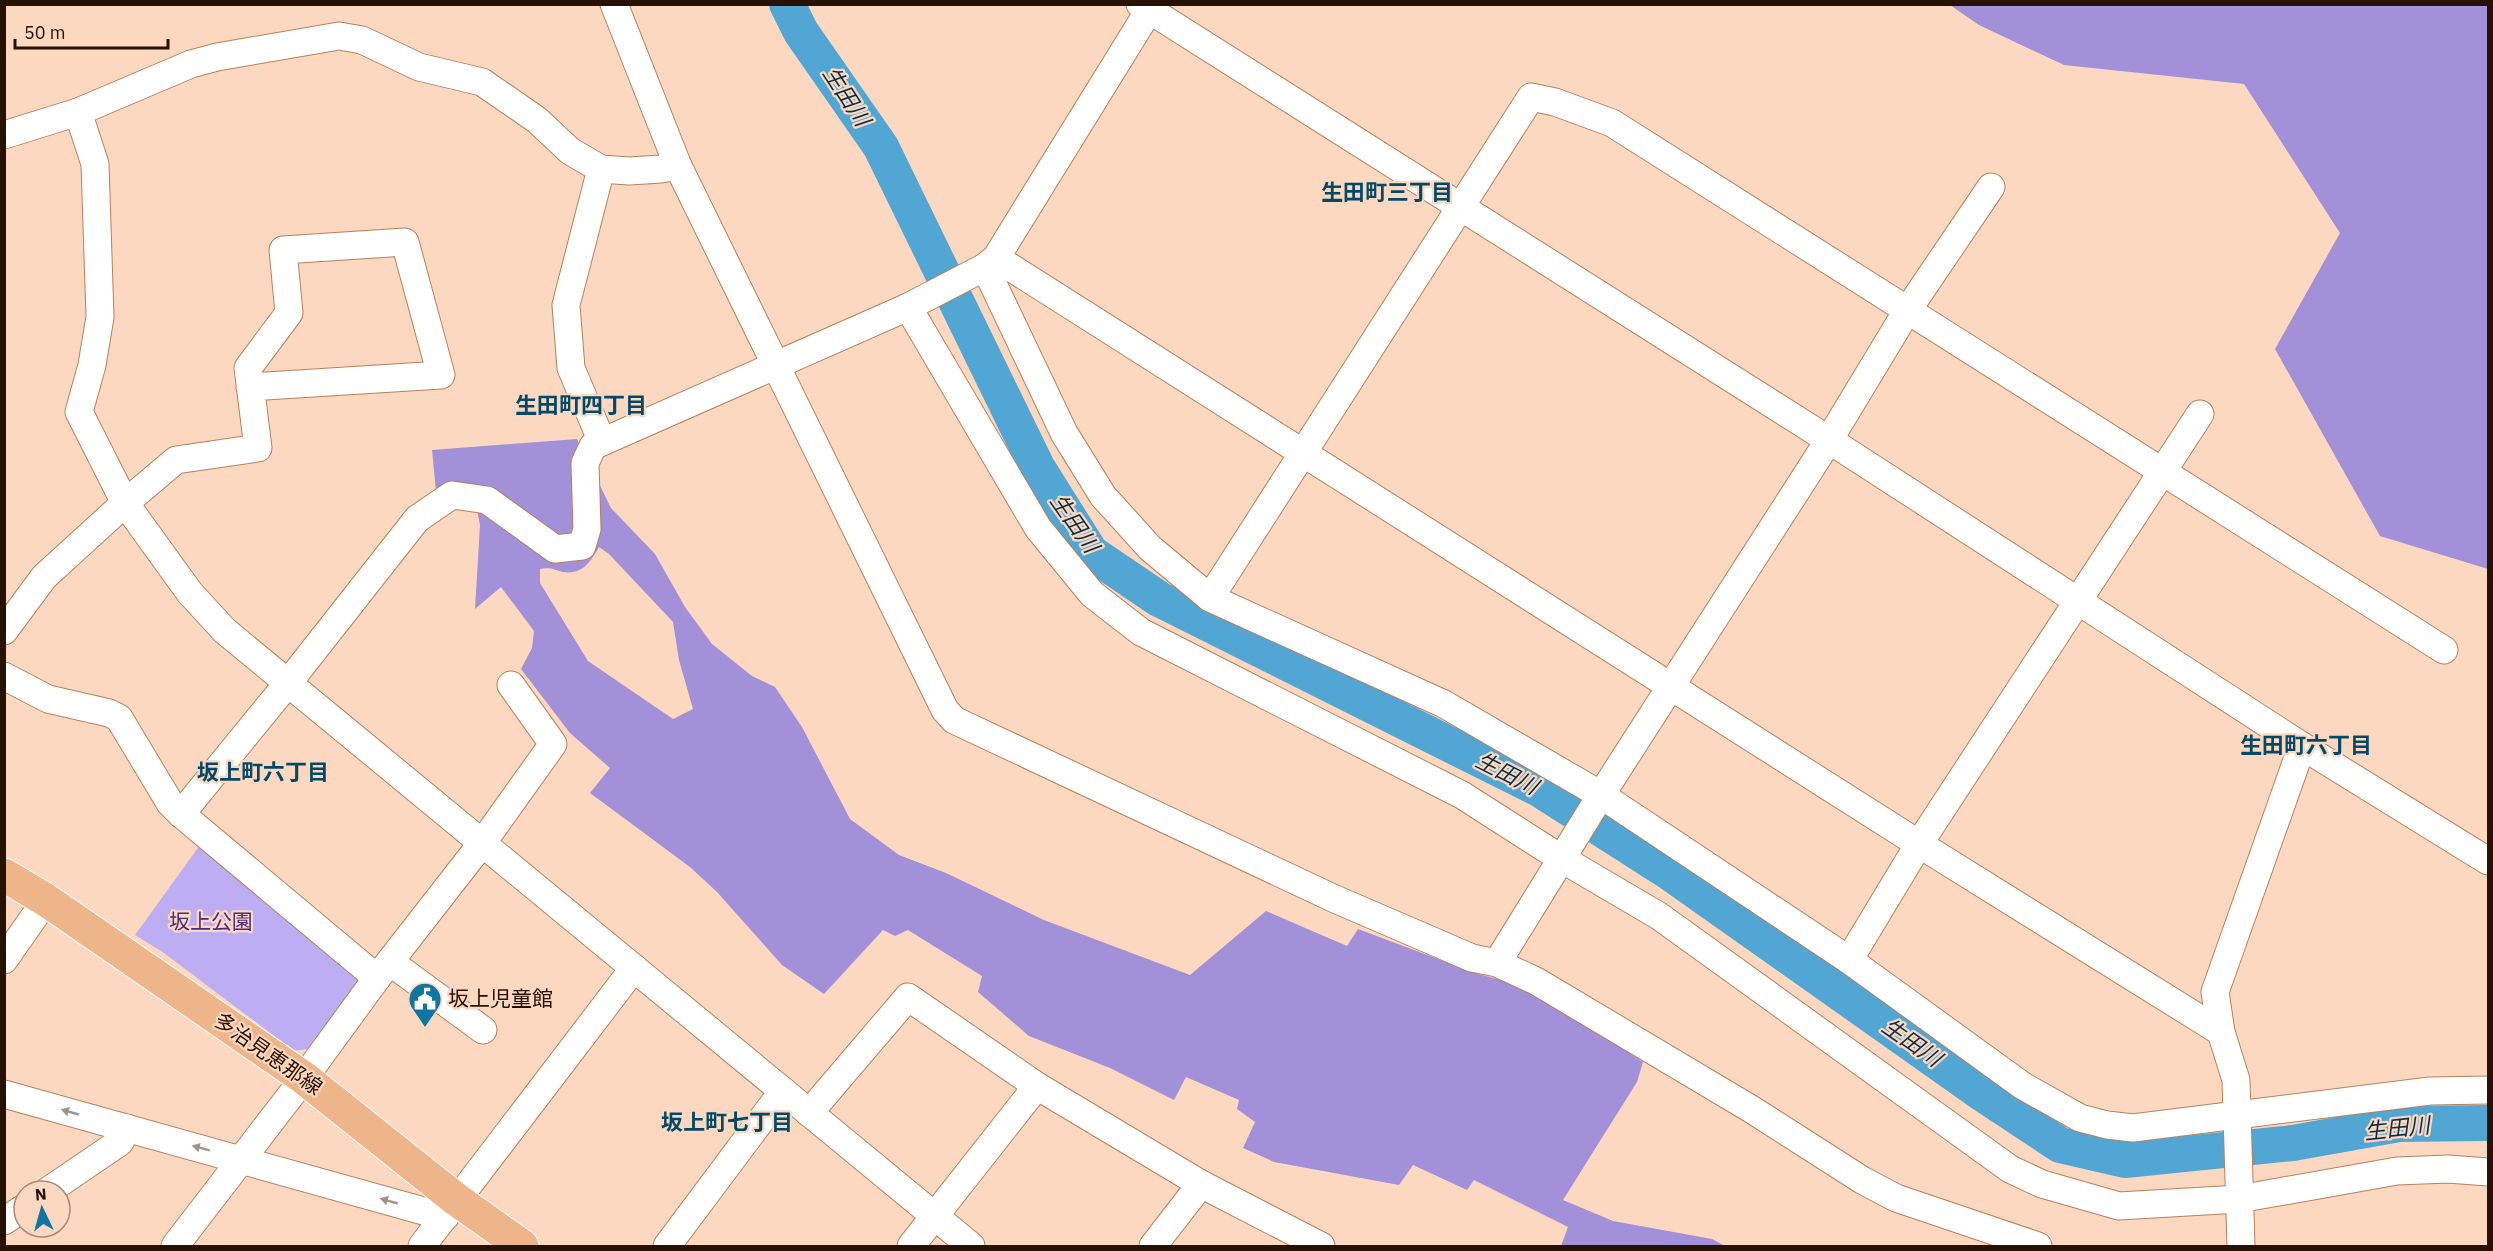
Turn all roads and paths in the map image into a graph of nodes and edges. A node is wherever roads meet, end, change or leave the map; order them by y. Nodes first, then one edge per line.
1 (614, 4) edge
2 (1147, 6) edge
3 (78, 112) junction
4 (4, 135) edge
5 (678, 166) junction
6 (601, 169) junction
7 (1991, 187) dead end
8 (1460, 207) junction
9 (990, 263) junction
10 (908, 307) junction
11 (1907, 311) junction
12 (777, 365) junction
13 (250, 387) junction
14 (2199, 414) dead end
15 (1829, 440) junction
16 (602, 442) junction
17 (1305, 453) junction
18 (2161, 473) junction
19 (125, 502) junction
20 (1210, 598) junction
21 (2076, 601) junction
22 (4, 631) edge
23 (2444, 650) dead end
24 (4, 676) edge
25 (288, 683) junction
26 (511, 685) dead end
27 (1671, 687) junction
28 (2302, 746) junction
29 (1601, 795) junction
30 (181, 814) junction
31 (483, 842) junction
32 (1919, 844) junction
33 (1562, 859) junction
34 (2488, 861) edge
35 (4, 875) edge
36 (46, 900) junction
37 (4, 960) edge
38 (1849, 960) junction
39 (1497, 963) junction
40 (634, 968) junction
41 (383, 970) junction
42 (483, 1030) dead end
43 (2221, 1032) junction
44 (304, 1078) junction
45 (1037, 1086) junction
46 (2488, 1090) edge
47 (783, 1091) junction
48 (4, 1094) edge
49 (809, 1113) junction
50 (2238, 1113) junction
51 (127, 1128) junction
52 (242, 1160) junction
53 (2488, 1172) edge
54 (66, 1179) edge
55 (1201, 1184) junction
56 (2239, 1199) junction
57 (451, 1209) junction
58 (934, 1215) junction
59 (174, 1246) edge
60 (422, 1246) edge
61 (522, 1246) edge
62 (667, 1246) edge
63 (911, 1246) edge
64 (971, 1246) edge
65 (1153, 1246) edge
66 (1321, 1246) edge
67 (2038, 1246) edge
68 (2241, 1246) edge

1 - 5 street
2 - 8 street
2 - 9 street
3 - 4 street
3 - 6 street
3 - 19 street
5 - 6 street
5 - 12 street
6 - 16 street
7 - 11 street
8 - 11 street
8 - 15 street
8 - 17 street
9 - 10 street
9 - 17 street
9 - 20 street
10 - 12 street
10 - 33 street
11 - 15 street
11 - 18 street
12 - 16 street
12 - 39 street
13 - 13 street
13 - 19 street
14 - 18 street
15 - 21 street
15 - 27 street
16 - 25 street
17 - 20 street
17 - 27 street
18 - 21 street
18 - 23 street
19 - 22 street
19 - 25 street
20 - 29 street
21 - 28 street
21 - 32 street
24 - 30 street
25 - 30 street
25 - 31 street
26 - 31 street
27 - 29 street
27 - 32 street
28 - 34 street
28 - 43 street
29 - 33 street
29 - 38 street
30 - 41 street
31 - 40 street
31 - 41 street
32 - 38 street
32 - 43 street
33 - 39 street
33 - 56 street
35 - 36 main road, 多治見恵那線
36 - 37 street
36 - 44 main road, 多治見恵那線
38 - 50 street
39 - 67 street
40 - 47 street
40 - 57 street
41 - 42 street
41 - 44 street
43 - 50 street
44 - 52 street
44 - 57 main road, 多治見恵那線
45 - 49 street
45 - 55 street
45 - 58 street
46 - 50 street
47 - 49 street
47 - 62 street
51 -> 48 street
49 - 58 street
50 - 56 street
52 -> 51 street
51 - 54 street
57 -> 52 street
52 - 59 street
53 - 56 street
55 - 65 street
55 - 66 street
56 - 68 street
57 - 60 street
57 - 61 main road, 多治見恵那線
58 - 63 street
58 - 64 street

